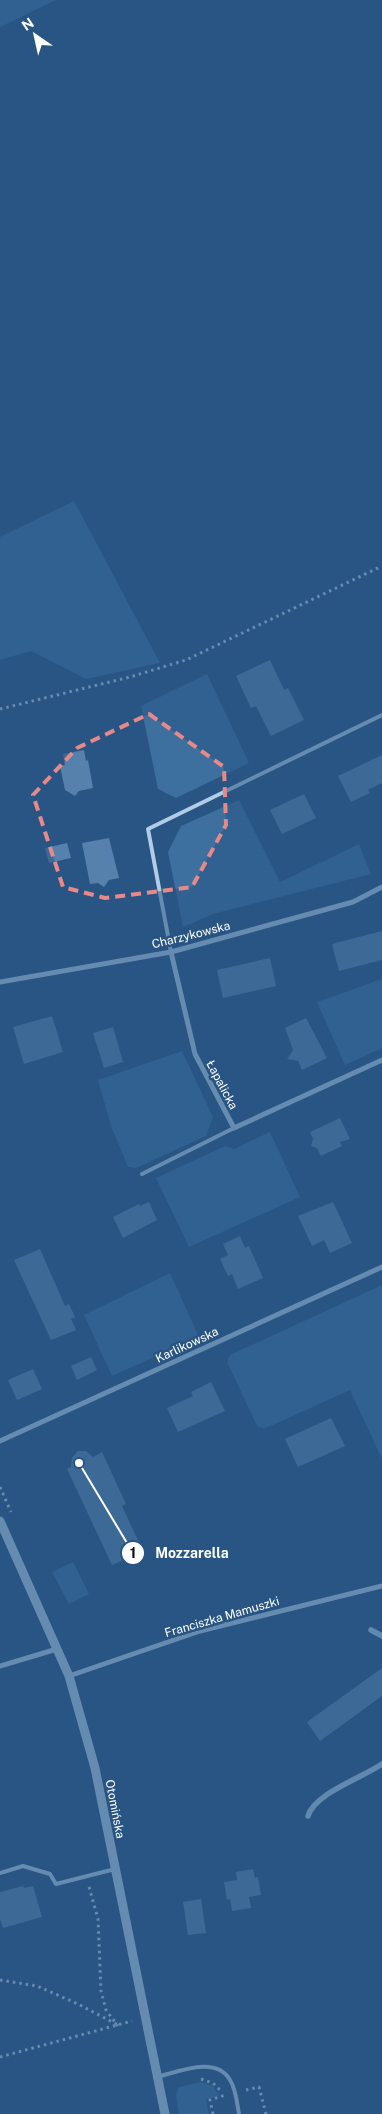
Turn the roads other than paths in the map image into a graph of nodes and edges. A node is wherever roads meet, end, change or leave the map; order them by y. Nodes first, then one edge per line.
1 (382, 715) edge
2 (382, 888) edge
3 (171, 952) junction
4 (0, 982) edge
5 (382, 1060) edge
6 (234, 1128) junction
7 (142, 1174) dead end
8 (382, 1267) edge
9 (0, 1441) edge
10 (0, 1521) edge
11 (382, 1586) edge
12 (58, 1649) junction
13 (0, 1666) edge
14 (69, 1676) junction
15 (115, 1869) junction
16 (0, 1873) edge
17 (157, 2077) junction
18 (165, 2114) edge
19 (239, 2114) edge

1 - 3 lane
2 - 3 street, Charzykowska
3 - 4 street, Charzykowska
3 - 6 street, Łapalicka
5 - 6 street, Łapalicka
6 - 7 lane
8 - 9 street, Karlikowska
10 - 12 street, Otomińska
11 - 14 street, Franciszka Mamuszki
12 - 13 street
12 - 14 street, Otomińska
14 - 15 street, Otomińska
15 - 16 lane
15 - 17 street, Otomińska
17 - 18 street, Otomińska
17 - 19 lane

